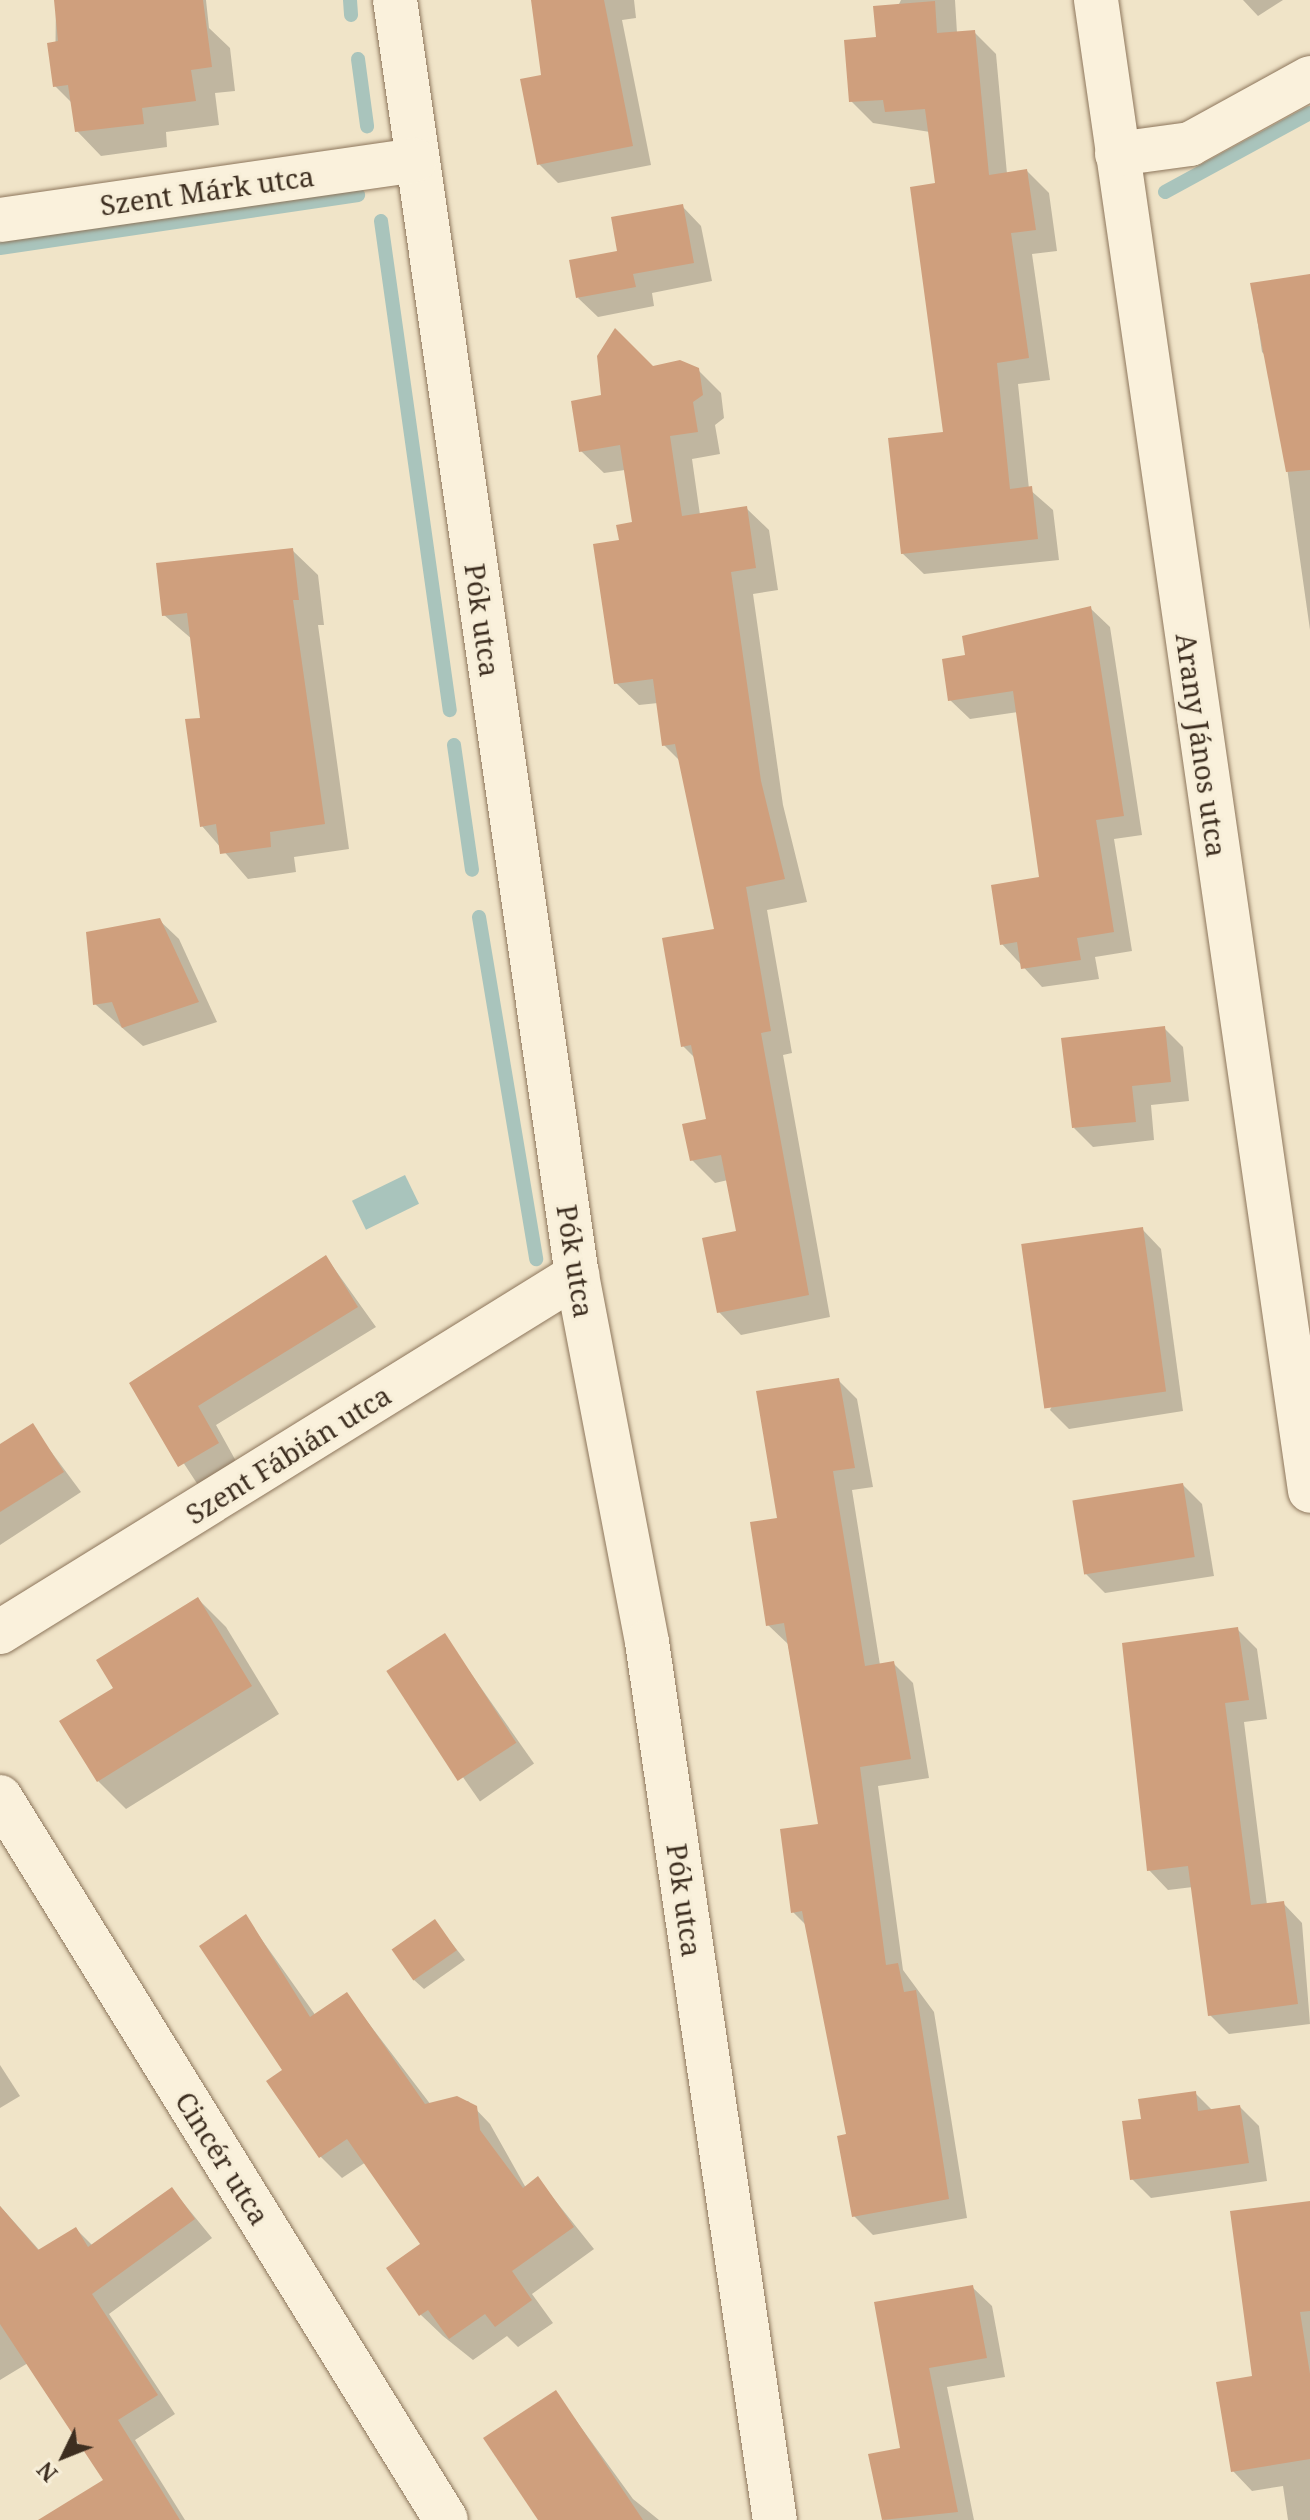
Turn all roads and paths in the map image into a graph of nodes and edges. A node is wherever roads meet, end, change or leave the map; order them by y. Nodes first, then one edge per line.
1 (395, 0) edge
2 (1096, 0) edge
3 (1310, 78) edge
4 (1117, 154) junction
5 (415, 160) junction
6 (0, 220) edge
7 (577, 1275) junction
8 (1310, 1491) edge
9 (0, 1632) edge
10 (0, 1797) edge
11 (446, 2520) edge
12 (775, 2520) edge

1 - 5 street, Pók utca
2 - 4 street, Arany János utca
3 - 4 street
4 - 8 street, Arany János utca
5 - 6 street, Szent Márk utca
5 - 7 street, Pók utca
7 - 9 street, Szent Fábián utca
7 - 12 street, Pók utca
10 - 11 street, Cincér utca

